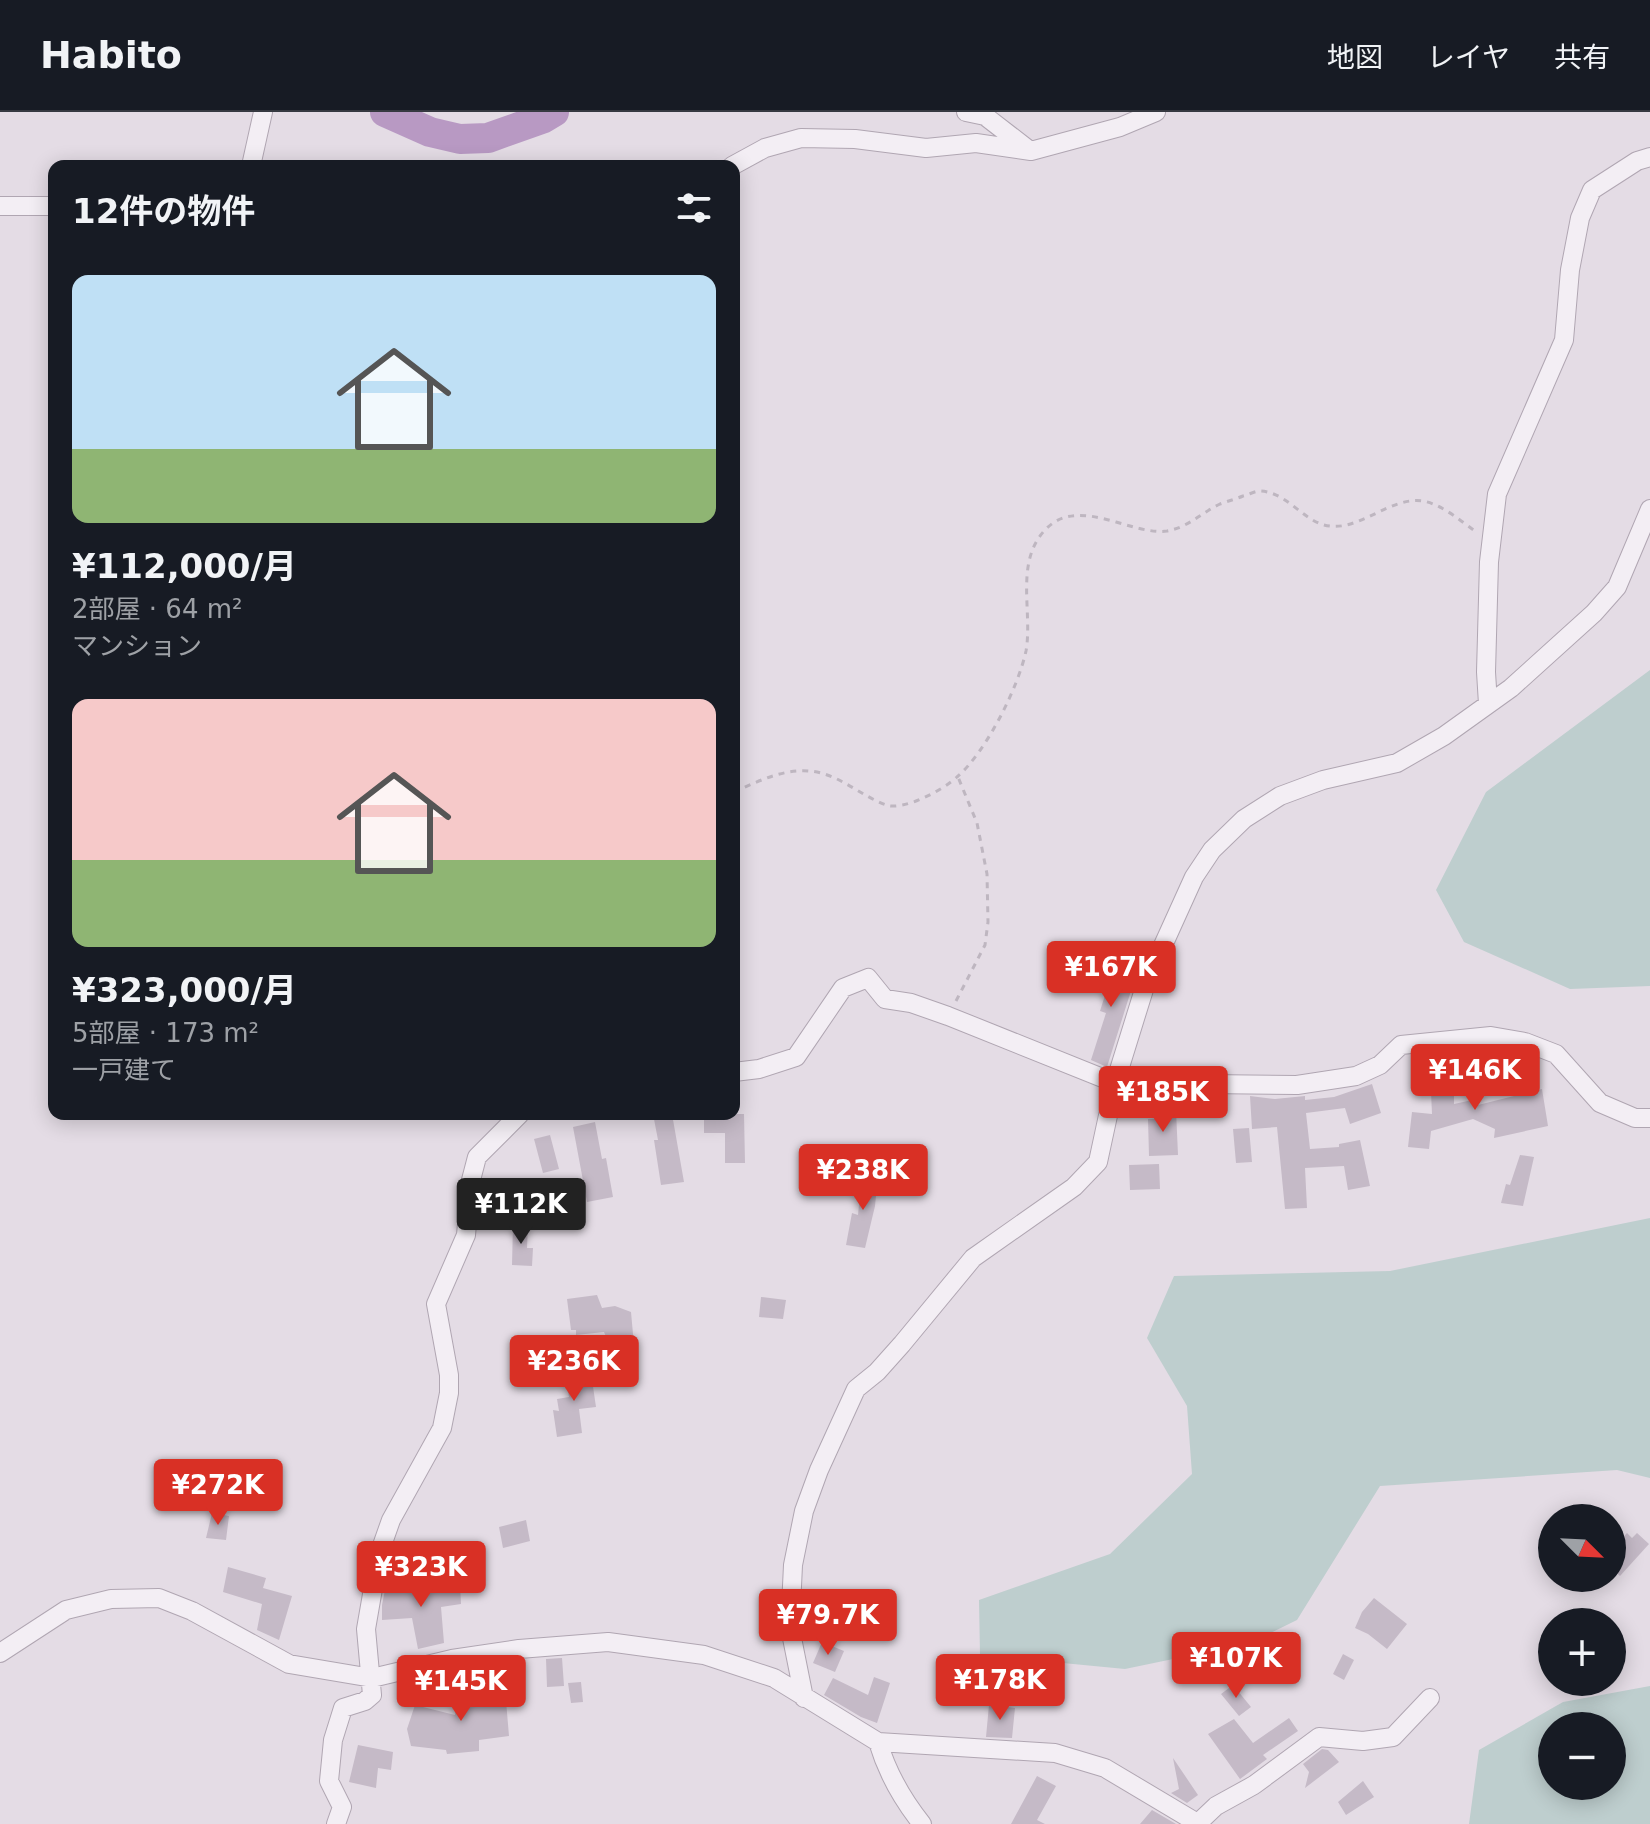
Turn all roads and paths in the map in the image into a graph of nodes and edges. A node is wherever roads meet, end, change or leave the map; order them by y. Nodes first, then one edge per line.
1 (263, 112) edge
2 (966, 112) edge
3 (1156, 112) edge
4 (1031, 151) junction
5 (1650, 157) edge
6 (252, 160) edge
7 (740, 162) edge
8 (0, 206) edge
9 (48, 206) edge
10 (1650, 509) edge
11 (1491, 541) junction
12 (1488, 704) junction
13 (958, 777) junction
14 (740, 789) edge
15 (948, 1016) junction
16 (740, 1071) edge
17 (1115, 1083) junction
18 (1650, 1118) edge
19 (514, 1120) edge
20 (0, 1653) edge
21 (372, 1678) junction
22 (804, 1698) junction
23 (1430, 1698) dead end
24 (878, 1742) junction
25 (336, 1824) edge
26 (922, 1824) edge
27 (1198, 1824) edge

1 - 6 street
2 - 4 street
3 - 4 street
4 - 7 street
5 - 11 street
8 - 9 street
10 - 12 street
11 - 12 street
11 - 13 path
12 - 17 street
13 - 14 path
13 - 15 path
15 - 16 street
15 - 17 street
17 - 18 street
17 - 22 street
19 - 21 street
20 - 21 street
21 - 22 street
21 - 25 street
22 - 24 street
23 - 27 street
24 - 26 street
24 - 27 street

